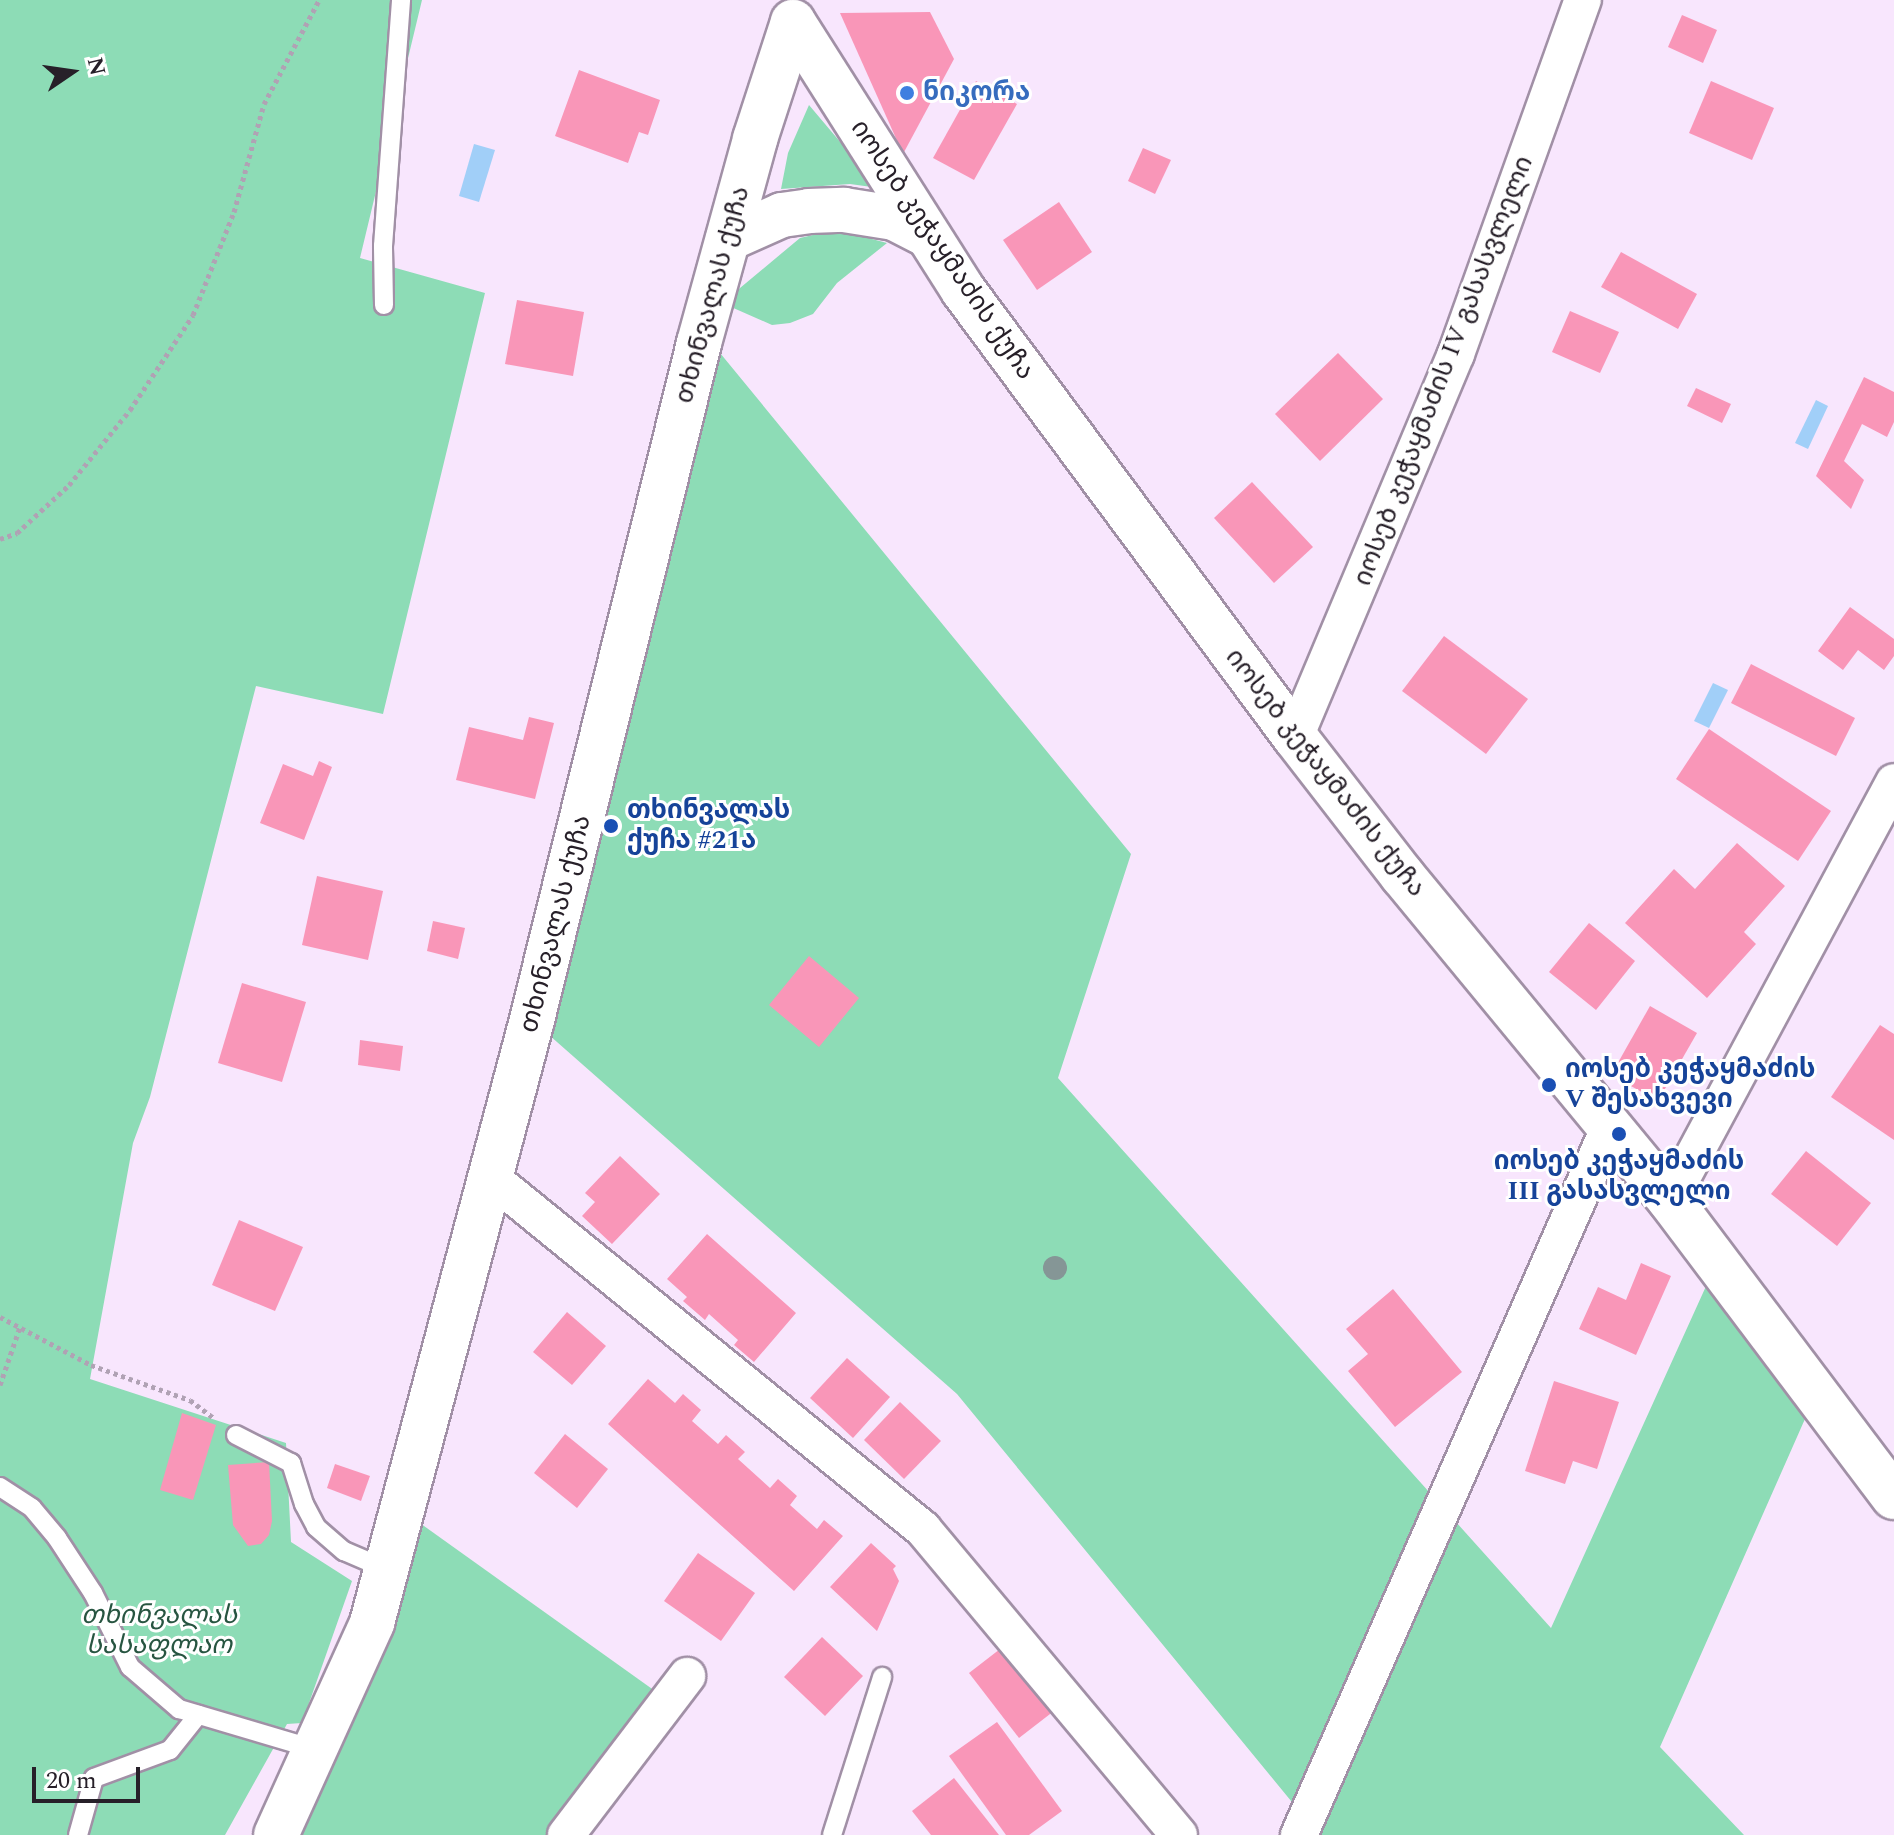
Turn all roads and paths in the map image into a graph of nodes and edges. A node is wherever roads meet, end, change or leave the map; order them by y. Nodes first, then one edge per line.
1 (319, 0) edge
2 (401, 0) edge
3 (1583, 0) edge
4 (795, 11) edge
5 (925, 234) junction
6 (728, 239) junction
7 (384, 305) dead end
8 (0, 539) edge
9 (1295, 737) junction
10 (1894, 782) edge
11 (1610, 1126) junction
12 (490, 1177) junction
13 (1670, 1200) junction
14 (0, 1317) edge
15 (20, 1327) junction
16 (0, 1385) edge
17 (236, 1435) joint
18 (0, 1487) edge
19 (1894, 1497) edge
20 (387, 1569) junction
21 (687, 1676) dead end
22 (882, 1677) dead end
23 (198, 1715) junction
24 (314, 1749) junction
25 (78, 1835) edge
26 (276, 1835) edge
27 (566, 1835) edge
28 (832, 1835) edge
29 (1179, 1835) edge
30 (1299, 1835) edge

1 - 8 path
2 - 7 lane
3 - 9 street, იოსებ კეჭაყმაძის IV გასასვლელი
4 - 5 street, იოსებ კეჭაყმაძის ქუჩა
4 - 6 street, თხინვალას ქუჩა
5 - 6 street
5 - 9 street, იოსებ კეჭაყმაძის ქუჩა
6 - 12 street, თხინვალას ქუჩა
9 - 11 street, იოსებ კეჭაყმაძის ქუჩა
10 - 13 street
11 - 13 street, იოსებ კეჭაყმაძის ქუჩა
11 - 30 street
12 - 20 street, თხინვალას ქუჩა
12 - 29 street
13 - 19 street, იოსებ კეჭაყმაძის ქუჩა
14 - 15 path
15 - 16 path
15 - 17 path
17 - 20 lane
18 - 23 lane
20 - 24 street, თხინვალას ქუჩა
21 - 27 street
22 - 28 lane
23 - 24 lane
23 - 25 lane
24 - 26 street, თხინვალას ქუჩა

